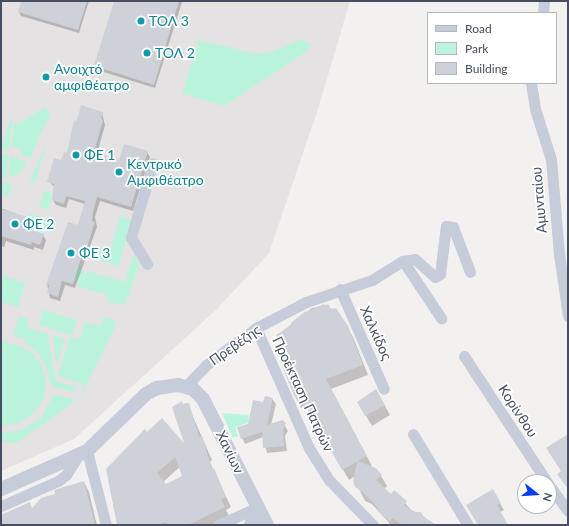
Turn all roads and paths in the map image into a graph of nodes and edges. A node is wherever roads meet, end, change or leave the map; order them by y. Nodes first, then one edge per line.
1 (544, 1) edge
2 (543, 12) edge
3 (531, 84) edge
4 (153, 163) dead end
5 (403, 261) junction
6 (147, 264) dead end
7 (470, 272) dead end
8 (340, 289) junction
9 (568, 316) edge
10 (440, 318) dead end
11 (256, 328) junction
12 (464, 356) dead end
13 (186, 386) junction
14 (384, 389) dead end
15 (413, 434) dead end
16 (82, 453) junction
17 (542, 474) edge
18 (1, 489) edge
19 (557, 496) edge
20 (1, 506) edge
21 (258, 507) junction
22 (568, 511) edge
23 (106, 525) edge
24 (218, 525) edge
25 (251, 525) edge
26 (267, 525) edge
27 (373, 525) edge
28 (468, 525) edge

1 - 2 street
3 - 9 street, Αμυνταίου
4 - 6 street
5 - 7 street
5 - 8 street, Πρεβέζης
5 - 10 street
8 - 11 street, Πρεβέζης
8 - 14 street, Χαλκίδος
11 - 13 street, Πρεβέζης
11 - 27 street, Προέκταση Πατρών
12 - 17 street, Κορίνθου
13 - 16 street
13 - 21 street, Χανίων
15 - 28 street
16 - 18 street
16 - 20 street
16 - 23 street
19 - 22 street
21 - 24 street
21 - 25 street
21 - 26 street, Χανίων

